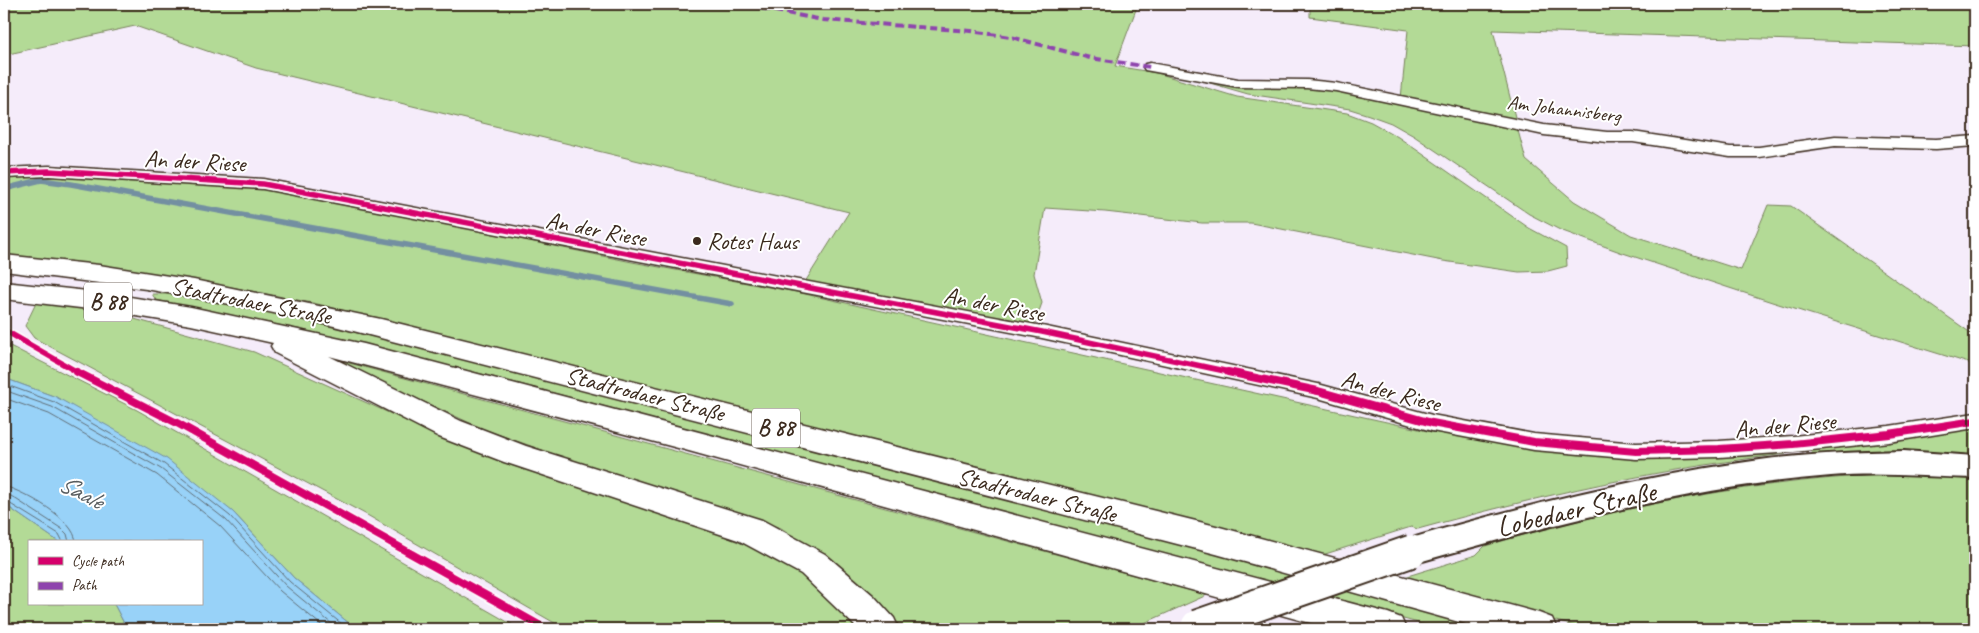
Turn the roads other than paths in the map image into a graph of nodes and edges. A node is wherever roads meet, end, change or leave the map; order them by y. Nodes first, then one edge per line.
1 (1150, 67) dead end
2 (1975, 141) edge
3 (4, 173) edge
4 (4, 263) edge
5 (4, 290) edge
6 (252, 329) junction
7 (1975, 421) edge
8 (1975, 467) edge
9 (1194, 628) edge
10 (881, 629) edge
11 (1388, 629) edge
12 (1540, 629) edge

1 - 2 street, Am Johannisberg
3 - 7 street, An der Riese
4 - 12 main road, Stadtrodaer Straße / B 88
5 - 6 main road, Stadtrodaer Straße / B 88
6 - 10 main road
6 - 11 main road, Stadtrodaer Straße / B 88
8 - 9 main road, Lobedaer Straße, bridge

